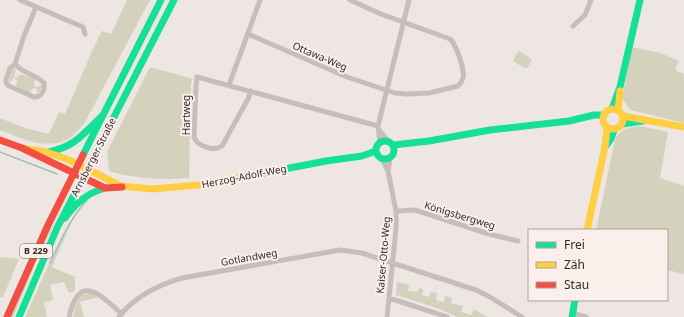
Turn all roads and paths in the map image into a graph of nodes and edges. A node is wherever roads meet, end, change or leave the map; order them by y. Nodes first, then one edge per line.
1 (20, 0) edge
2 (161, 0) edge
3 (174, 0) edge
4 (260, 0) edge
5 (350, 0) edge
6 (409, 0) edge
7 (591, 0) edge
8 (640, 0) edge
9 (36, 7) junction
10 (404, 21) junction
11 (573, 26) dead end
12 (85, 34) dead end
13 (248, 34) junction
14 (15, 64) junction
15 (229, 85) junction
16 (251, 91) junction
17 (387, 91) junction
18 (618, 112) junction
19 (102, 116) junction
20 (645, 120) junction
21 (607, 123) junction
22 (622, 124) junction
23 (684, 127) edge
24 (379, 128) junction
25 (0, 140) edge
26 (380, 143) junction
27 (22, 148) junction
28 (391, 149) junction
29 (46, 152) junction
30 (379, 155) junction
31 (78, 164) junction
32 (86, 169) junction
33 (74, 172) junction
34 (388, 172) junction
35 (82, 176) junction
36 (127, 187) junction
37 (105, 188) junction
38 (396, 211) junction
39 (57, 228) junction
40 (587, 229) edge
41 (518, 241) dead end
42 (392, 264) junction
43 (389, 298) junction
44 (575, 301) edge
45 (572, 315) edge
46 (120, 316) edge
47 (7, 317) edge
48 (19, 317) edge
49 (69, 317) edge
50 (387, 317) edge
51 (447, 317) edge
52 (522, 317) edge
53 (586, 317) edge

1 - 9 street
2 - 19 main road, Arnsberger Straße / B 229
3 - 32 main road, Arnsberger Straße / B 229
4 - 13 street
5 - 10 street
6 - 10 street
7 - 11 street
8 - 18 main road
9 - 12 street
9 - 14 street
10 - 17 street
10 - 17 street, Ottawa-Weg
13 - 15 street
13 - 17 street, Ottawa-Weg
14 - 14 street
15 - 16 street, Hartweg
15 - 16 street, Hartweg
16 - 24 street, Hartweg
17 - 24 street
18 - 20 main road
18 - 21 main road
18 - 22 main road
19 - 29 main road
19 - 31 main road, Arnsberger Straße / B 229
20 - 22 main road
20 - 23 main road
21 - 22 main road
21 - 28 main road, Herzog-Adolf-Weg
21 - 40 main road
24 - 26 street
24 - 28 street
25 - 27 main road
26 - 28 main road, Herzog-Adolf-Weg
26 - 30 main road
27 - 29 main road
27 - 33 main road
28 - 30 main road, Herzog-Adolf-Weg
28 - 34 street, Kaiser-Otto-Weg
29 - 31 main road, Herzog-Adolf-Weg
30 - 34 street, Kaiser-Otto-Weg
30 - 36 main road, Herzog-Adolf-Weg
31 - 32 main road, Herzog-Adolf-Weg
31 - 33 main road, Arnsberger Straße / B 229
32 - 35 main road, Arnsberger Straße / B 229
32 - 36 main road, Herzog-Adolf-Weg
33 - 35 main road
33 - 47 main road, Arnsberger Straße / B 229
34 - 38 street, Kaiser-Otto-Weg
35 - 37 main road
35 - 39 main road, Arnsberger Straße / B 229
36 - 37 main road, Herzog-Adolf-Weg
37 - 39 main road
38 - 41 street, Königsbergweg
38 - 42 street, Kaiser-Otto-Weg
39 - 48 main road, Arnsberger Straße / B 229
42 - 43 street, Kaiser-Otto-Weg
42 - 46 street, Gotlandweg
42 - 52 street, Gotlandweg
43 - 50 street, Kaiser-Otto-Weg
43 - 51 street
44 - 45 main road
45 - 53 street
46 - 49 street

